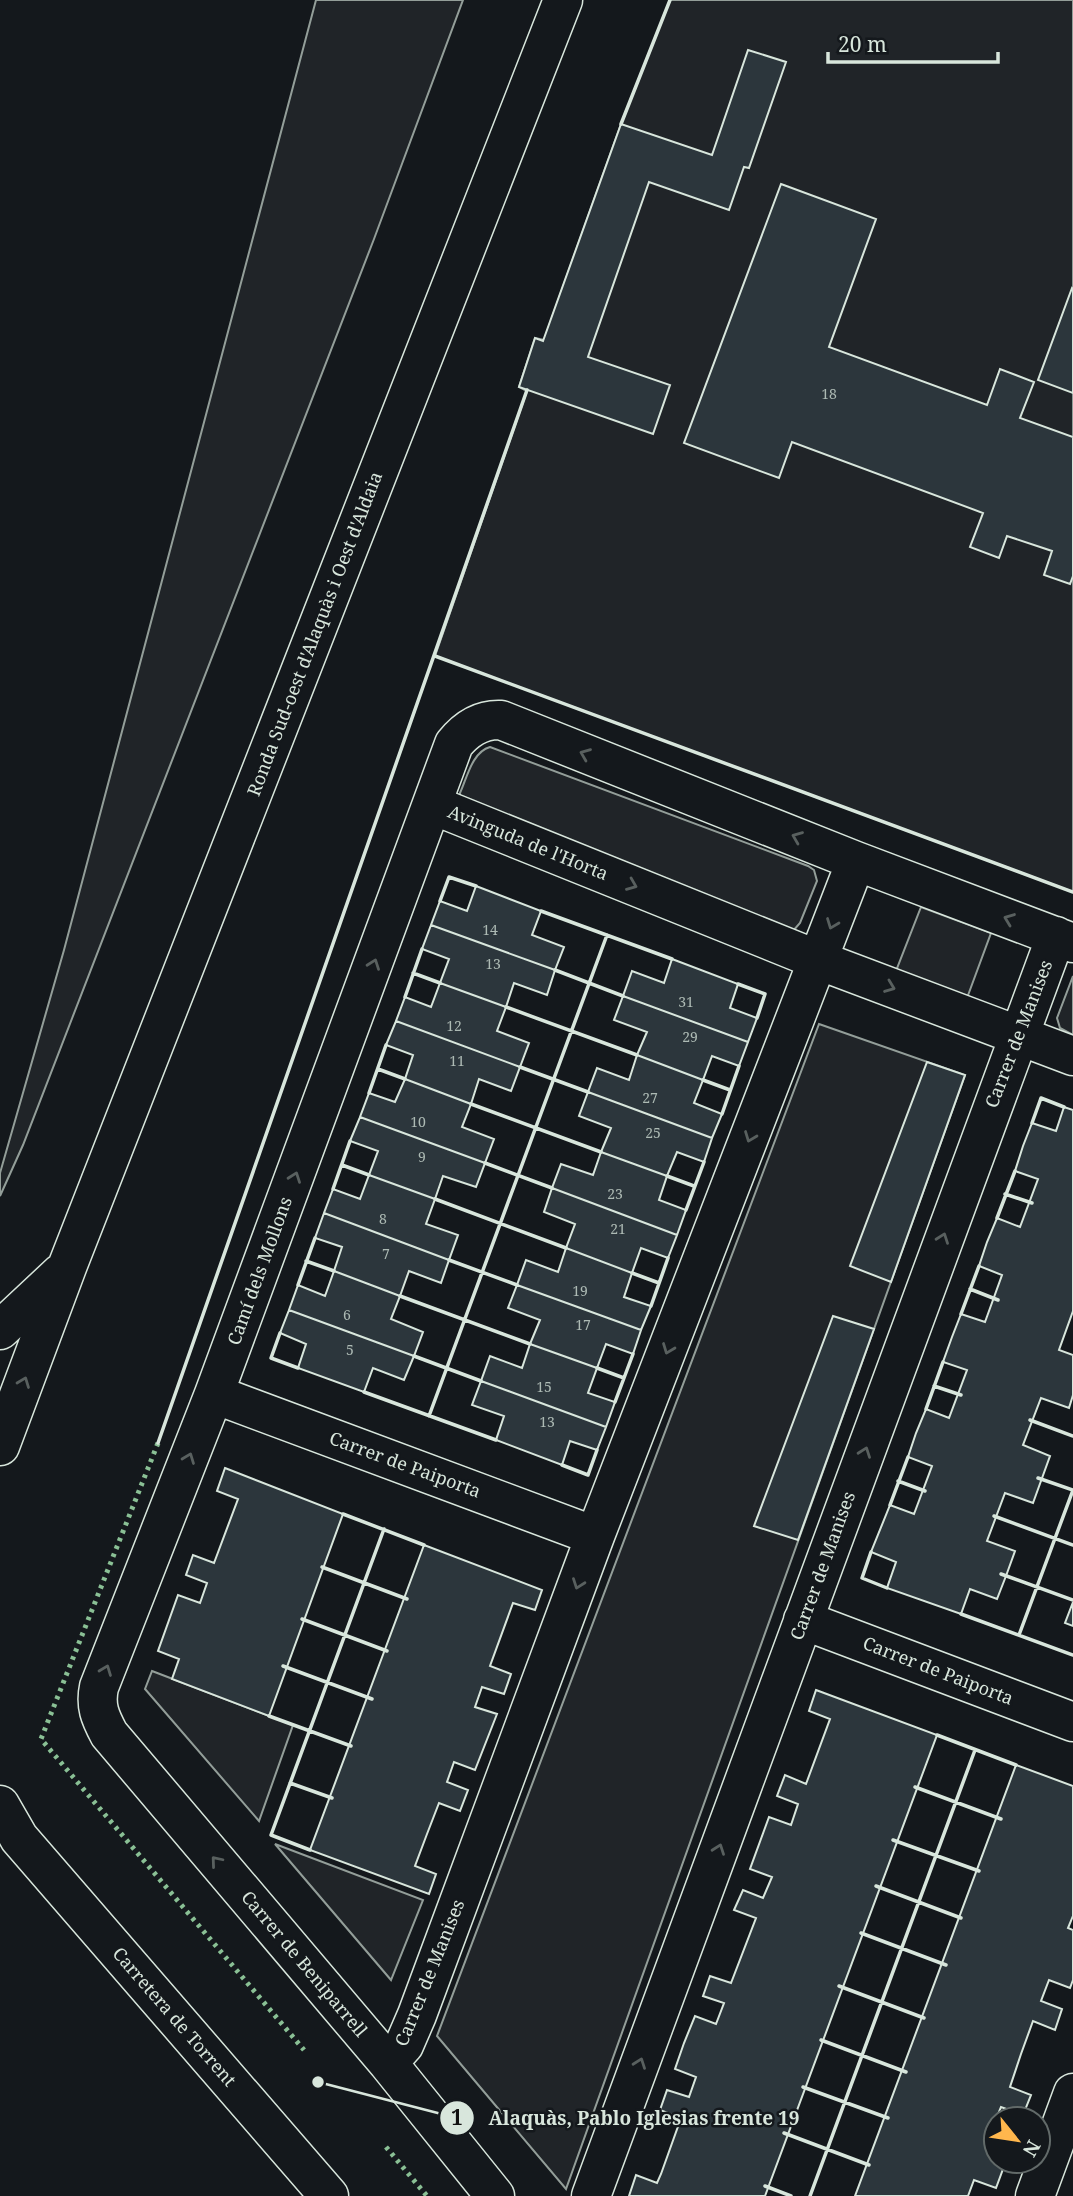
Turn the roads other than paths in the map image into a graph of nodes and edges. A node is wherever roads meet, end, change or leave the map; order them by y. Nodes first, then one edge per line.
1 (563, 0) edge
2 (433, 805) junction
3 (856, 860) junction
4 (1064, 939) edge
5 (818, 960) junction
6 (1019, 1036) junction
7 (1073, 1056) edge
8 (67, 1267) junction
9 (0, 1330) edge
10 (214, 1394) junction
11 (0, 1446) edge
12 (596, 1536) junction
13 (803, 1620) junction
14 (1073, 1722) edge
15 (109, 1734) joint
16 (0, 1805) edge
17 (10, 1833) edge
18 (388, 2063) junction
19 (1073, 2093) edge
20 (329, 2196) edge
21 (495, 2196) edge
22 (592, 2196) edge
23 (1035, 2196) edge

1 - 8 street, Ronda Sud-oest d'Alaquàs i Oest d'Aldaia
3 -> 2 street, Avinguda de l'Horta
2 -> 5 street, Avinguda de l'Horta
10 -> 2 street, Camí dels Mollons
4 -> 3 street, Avinguda de l'Horta
3 -> 5 street, Carrer de Manises
4 - 6 street, Carrer de Manises
5 -> 6 street, Avinguda de l'Horta
5 -> 12 street, Carrer de Manises
6 - 7 street, Avinguda de l'Horta
13 -> 6 street, Carrer de Manises
8 - 9 street, Ronda Sud-oest d'Alaquàs i Oest d'Aldaia
11 -> 8 street, Ronda Sud-oest d'Alaquàs i Oest d'Aldaia
10 - 12 street, Carrer de Paiporta
15 -> 10 street, Camí dels Mollons
12 -> 18 street, Carrer de Manises
13 - 14 street, Carrer de Paiporta
22 -> 13 street, Carrer de Manises
18 -> 15 street, Carrer de Beniparrell
16 - 17 street, Carretera de Torrent
17 - 20 street, Carretera de Torrent
18 - 21 street, Carrer de Beniparrell
19 - 23 street

